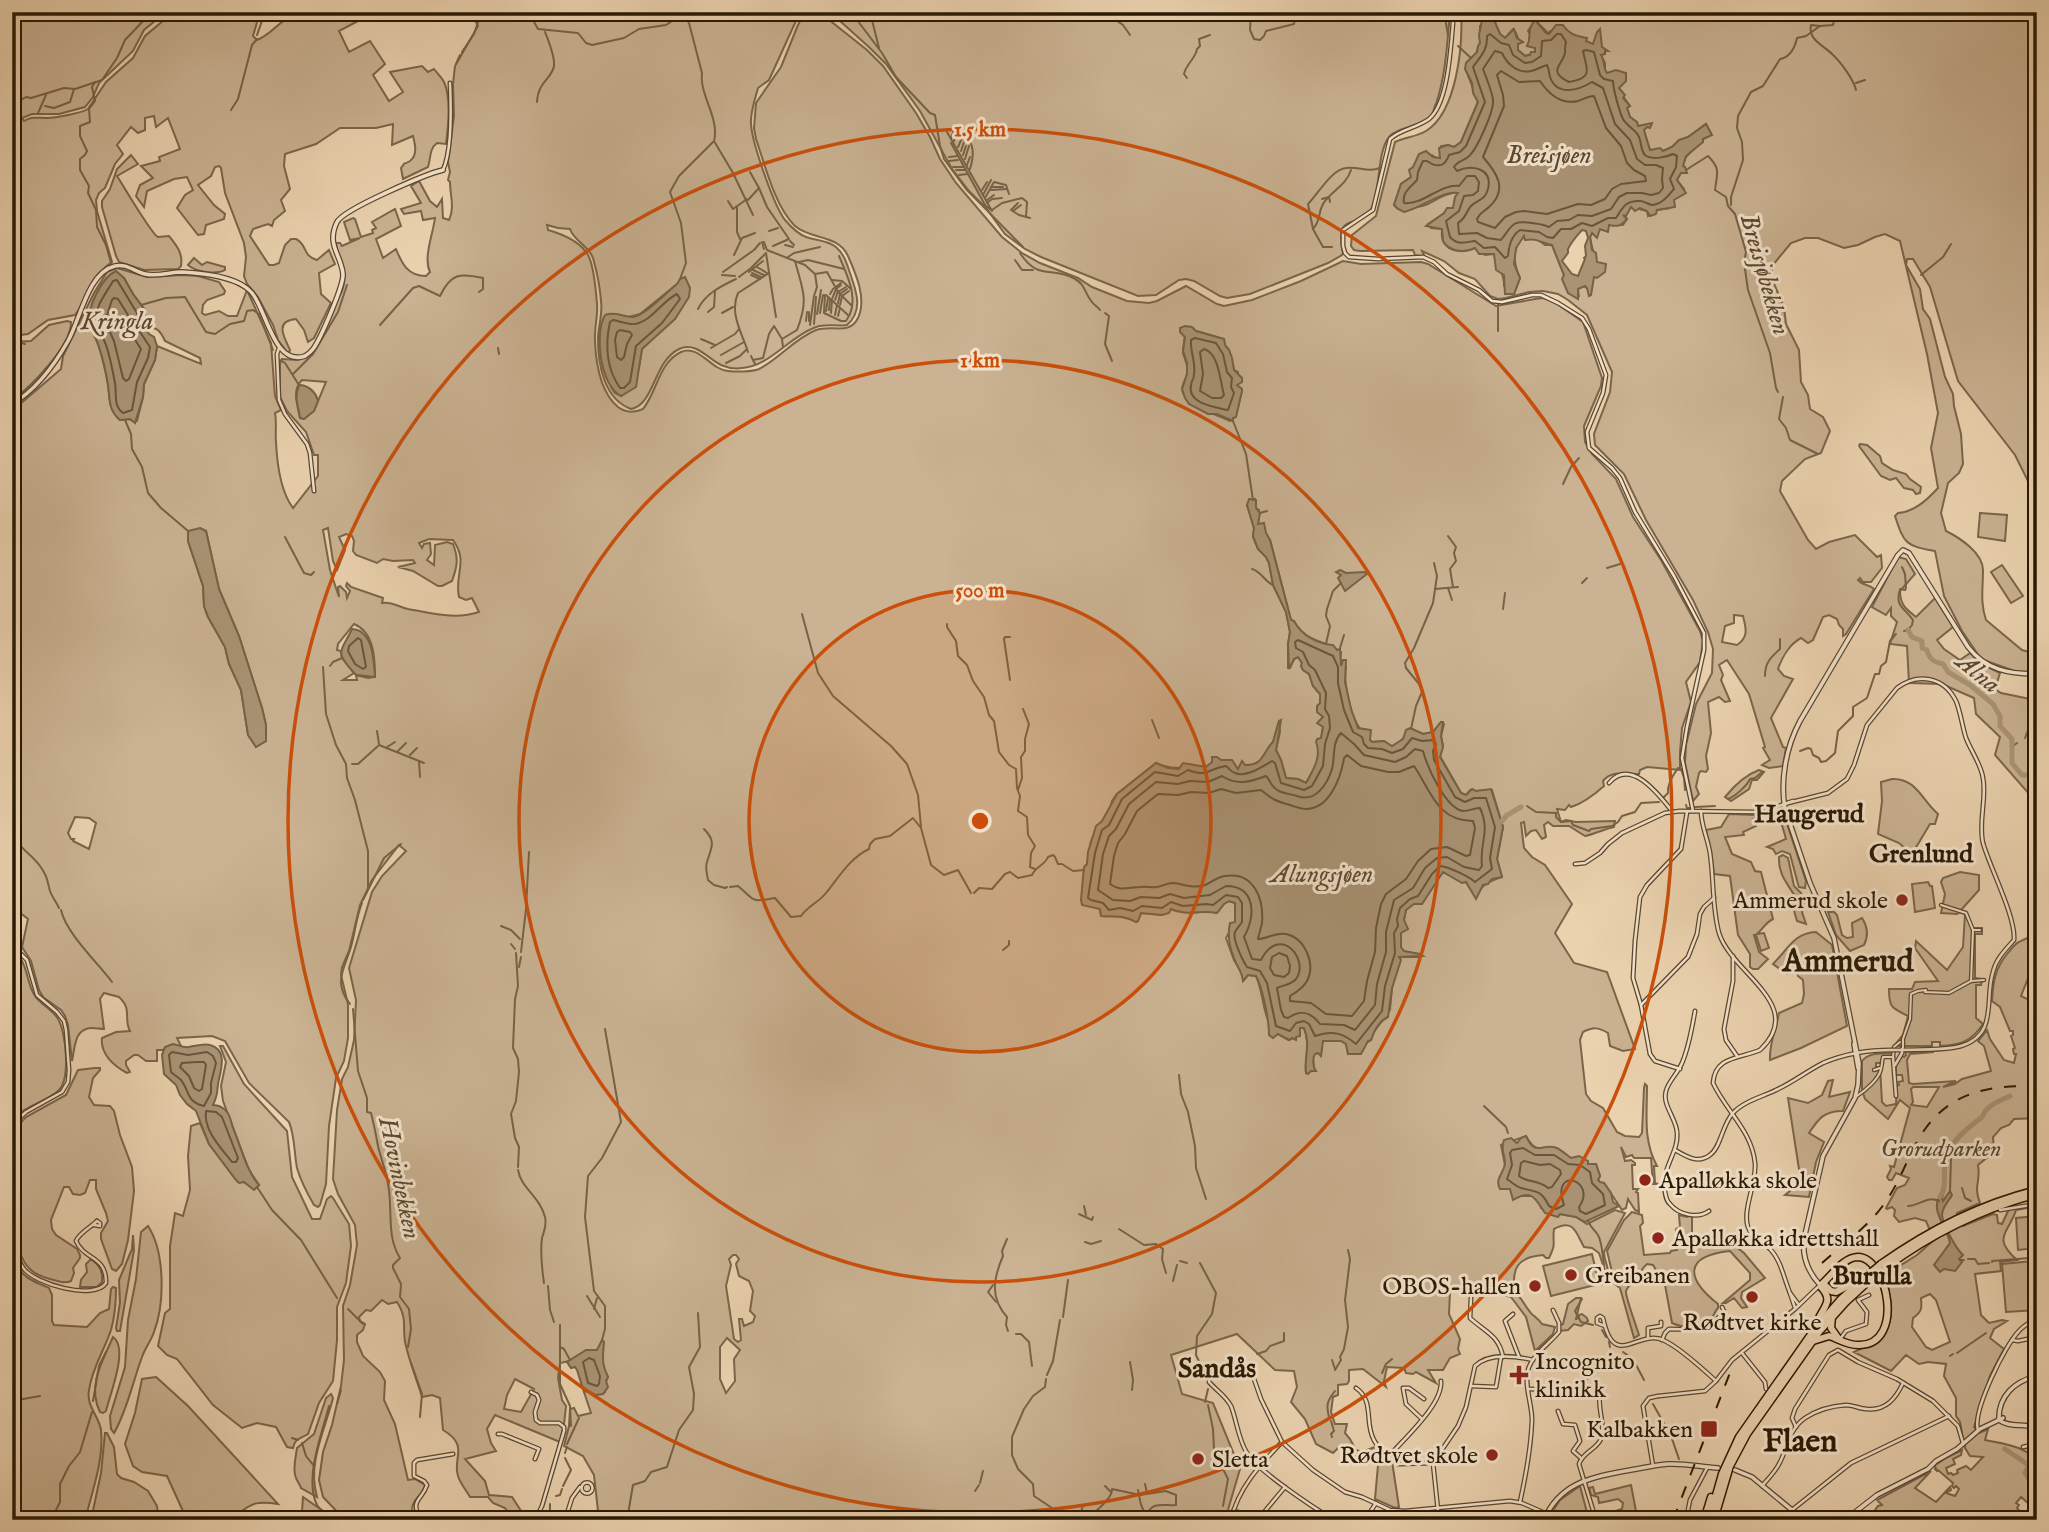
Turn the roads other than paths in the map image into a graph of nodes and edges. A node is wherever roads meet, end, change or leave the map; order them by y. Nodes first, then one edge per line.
1 (1454, 12) edge
2 (450, 83) dead end
3 (443, 170) joint
4 (279, 348) junction
5 (12, 404) edge
6 (314, 491) dead end
7 (2037, 674) edge
8 (1609, 783) dead end
9 (1786, 803) junction
10 (1672, 811) junction
11 (1693, 811) junction
12 (1701, 811) junction
13 (1687, 812) junction
14 (1575, 864) dead end
15 (1714, 898) junction
16 (1941, 905) dead end
17 (1973, 930) junction
18 (1980, 930) dead end
19 (12, 951) edge
20 (1733, 956) junction
21 (1984, 979) dead end
22 (1971, 981) junction
23 (1641, 1005) junction
24 (1695, 1011) dead end
25 (1903, 1039) junction
26 (1900, 1042) junction
27 (1902, 1048) junction
28 (1857, 1055) junction
29 (1738, 1057) junction
30 (1893, 1057) junction
31 (1894, 1066) junction
32 (1881, 1068) junction
33 (1680, 1069) junction
34 (1874, 1070) dead end
35 (1856, 1096) junction
36 (1896, 1096) dead end
37 (1733, 1114) junction
38 (12, 1125) edge
39 (1675, 1150) junction
40 (2037, 1192) edge
41 (2037, 1204) edge
42 (2000, 1210) dead end
43 (1709, 1212) dead end
44 (97, 1221) dead end
45 (12, 1232) edge
46 (1868, 1277) junction
47 (1822, 1284) junction
48 (1790, 1293) junction
49 (1869, 1295) dead end
50 (1471, 1298) dead end
51 (1799, 1305) junction
52 (1722, 1307) dead end
53 (1795, 1309) junction
54 (1553, 1310) dead end
55 (1513, 1314) dead end
56 (1832, 1316) junction
57 (2037, 1318) edge
58 (1661, 1322) dead end
59 (1605, 1325) dead end
60 (1814, 1330) junction
61 (2037, 1337) edge
62 (1648, 1338) junction
63 (1840, 1339) junction
64 (1662, 1340) junction
65 (2012, 1340) junction
66 (1811, 1342) junction
67 (1742, 1353) junction
68 (1502, 1357) junction
69 (1519, 1357) junction
70 (1533, 1360) junction
71 (1591, 1372) dead end
72 (2037, 1376) edge
73 (1441, 1381) dead end
74 (1716, 1381) junction
75 (1903, 1383) junction
76 (1471, 1386) junction
77 (1356, 1388) dead end
78 (1528, 1389) junction
79 (1766, 1389) dead end
80 (531, 1392) dead end
81 (1600, 1394) dead end
82 (1424, 1399) dead end
83 (1558, 1411) dead end
84 (1949, 1416) junction
85 (1422, 1419) junction
86 (2001, 1419) junction
87 (1796, 1427) junction
88 (2037, 1428) edge
89 (1978, 1430) junction
90 (498, 1434) dead end
91 (1967, 1441) junction
92 (1282, 1442) junction
93 (2022, 1447) dead end
94 (453, 1454) dead end
95 (1389, 1456) junction
96 (2037, 1457) edge
97 (1581, 1458) junction
98 (535, 1459) dead end
99 (1433, 1463) junction
100 (1259, 1466) junction
101 (1653, 1466) junction
102 (1707, 1467) junction
103 (1718, 1468) dead end
104 (1735, 1470) dead end
105 (1584, 1480) junction
106 (1286, 1486) junction
107 (1762, 1486) junction
108 (580, 1487) dead end
109 (1520, 1502) junction
110 (1376, 1503) junction
111 (1437, 1507) junction
112 (1792, 1510) junction
113 (1233, 1511) junction
114 (1547, 1514) junction
115 (1262, 1518) edge
116 (1712, 1518) edge
117 (421, 1520) edge
118 (535, 1520) edge
119 (565, 1520) edge
120 (1231, 1520) edge
121 (1334, 1520) edge
122 (1365, 1520) edge
123 (1439, 1520) edge
124 (1544, 1520) edge
125 (1596, 1520) edge
126 (1686, 1520) edge
127 (1804, 1520) edge
128 (1846, 1520) edge

1 - 11 street
2 - 3 street
3 - 4 street
4 - 5 street
4 - 6 street
7 - 9 street
8 - 10 street
9 - 12 street
9 - 27 street
9 - 28 street
10 - 13 street
10 - 14 street
11 - 12 street
11 - 13 street
12 - 15 street
13 - 23 street
15 - 20 street
15 - 23 street
16 - 17 street
17 - 18 street
17 - 22 street
19 - 38 street
20 - 29 street
20 - 29 street
21 - 22 street
22 - 25 street
23 - 33 street
24 - 33 street
25 - 26 street
25 - 27 street
26 - 27 street
26 - 30 street
27 - 28 street
27 - 31 street
28 - 35 street
28 - 37 street
29 - 37 street
30 - 31 street
30 - 32 street
31 - 36 street
32 - 34 street
32 - 35 street
33 - 39 street
35 - 47 street
37 - 39 street
37 - 48 street
39 - 43 street
40 - 46 highway, bridge
41 - 42 street
44 - 45 street
46 - 47 highway
46 - 56 highway
46 - 60 highway
47 - 51 street
47 - 60 highway
47 - 63 highway
48 - 51 street
48 - 53 street
49 - 63 street
50 - 68 street
51 - 53 street
52 - 64 street
53 - 67 street
54 - 70 street
55 - 69 street
56 - 63 highway
56 - 66 highway
57 - 65 street
58 - 62 street
59 - 62 street
60 - 116 highway
61 - 65 street
62 - 64 street
63 - 66 highway
64 - 74 street
65 - 89 street
66 - 116 highway
67 - 74 street
67 - 79 street
68 - 69 street
68 - 76 street
68 - 76 street
69 - 70 street
70 - 78 street
71 - 78 street
72 - 86 street
73 - 85 street
74 - 101 street
75 - 84 street
75 - 87 street
75 - 87 street
76 - 99 street
77 - 95 street
78 - 109 street
80 - 118 street
81 - 97 street
82 - 85 street
83 - 97 street
84 - 91 street
84 - 112 street
85 - 95 street
86 - 88 street
86 - 89 street
87 - 107 street
89 - 91 street
90 - 98 street
91 - 128 street
92 - 100 street
92 - 100 street
92 - 110 street
93 - 96 street
94 - 117 street
95 - 99 street
97 - 105 street
99 - 111 street
100 - 106 street
100 - 113 street
101 - 102 street
101 - 105 street
102 - 103 street
102 - 126 street
104 - 107 street
105 - 114 street
105 - 125 street
106 - 115 street
106 - 121 street
107 - 112 street
108 - 119 street
109 - 111 street
109 - 114 street
110 - 111 street
110 - 122 street
111 - 123 street
112 - 127 street
113 - 115 street
113 - 120 street
114 - 124 street

